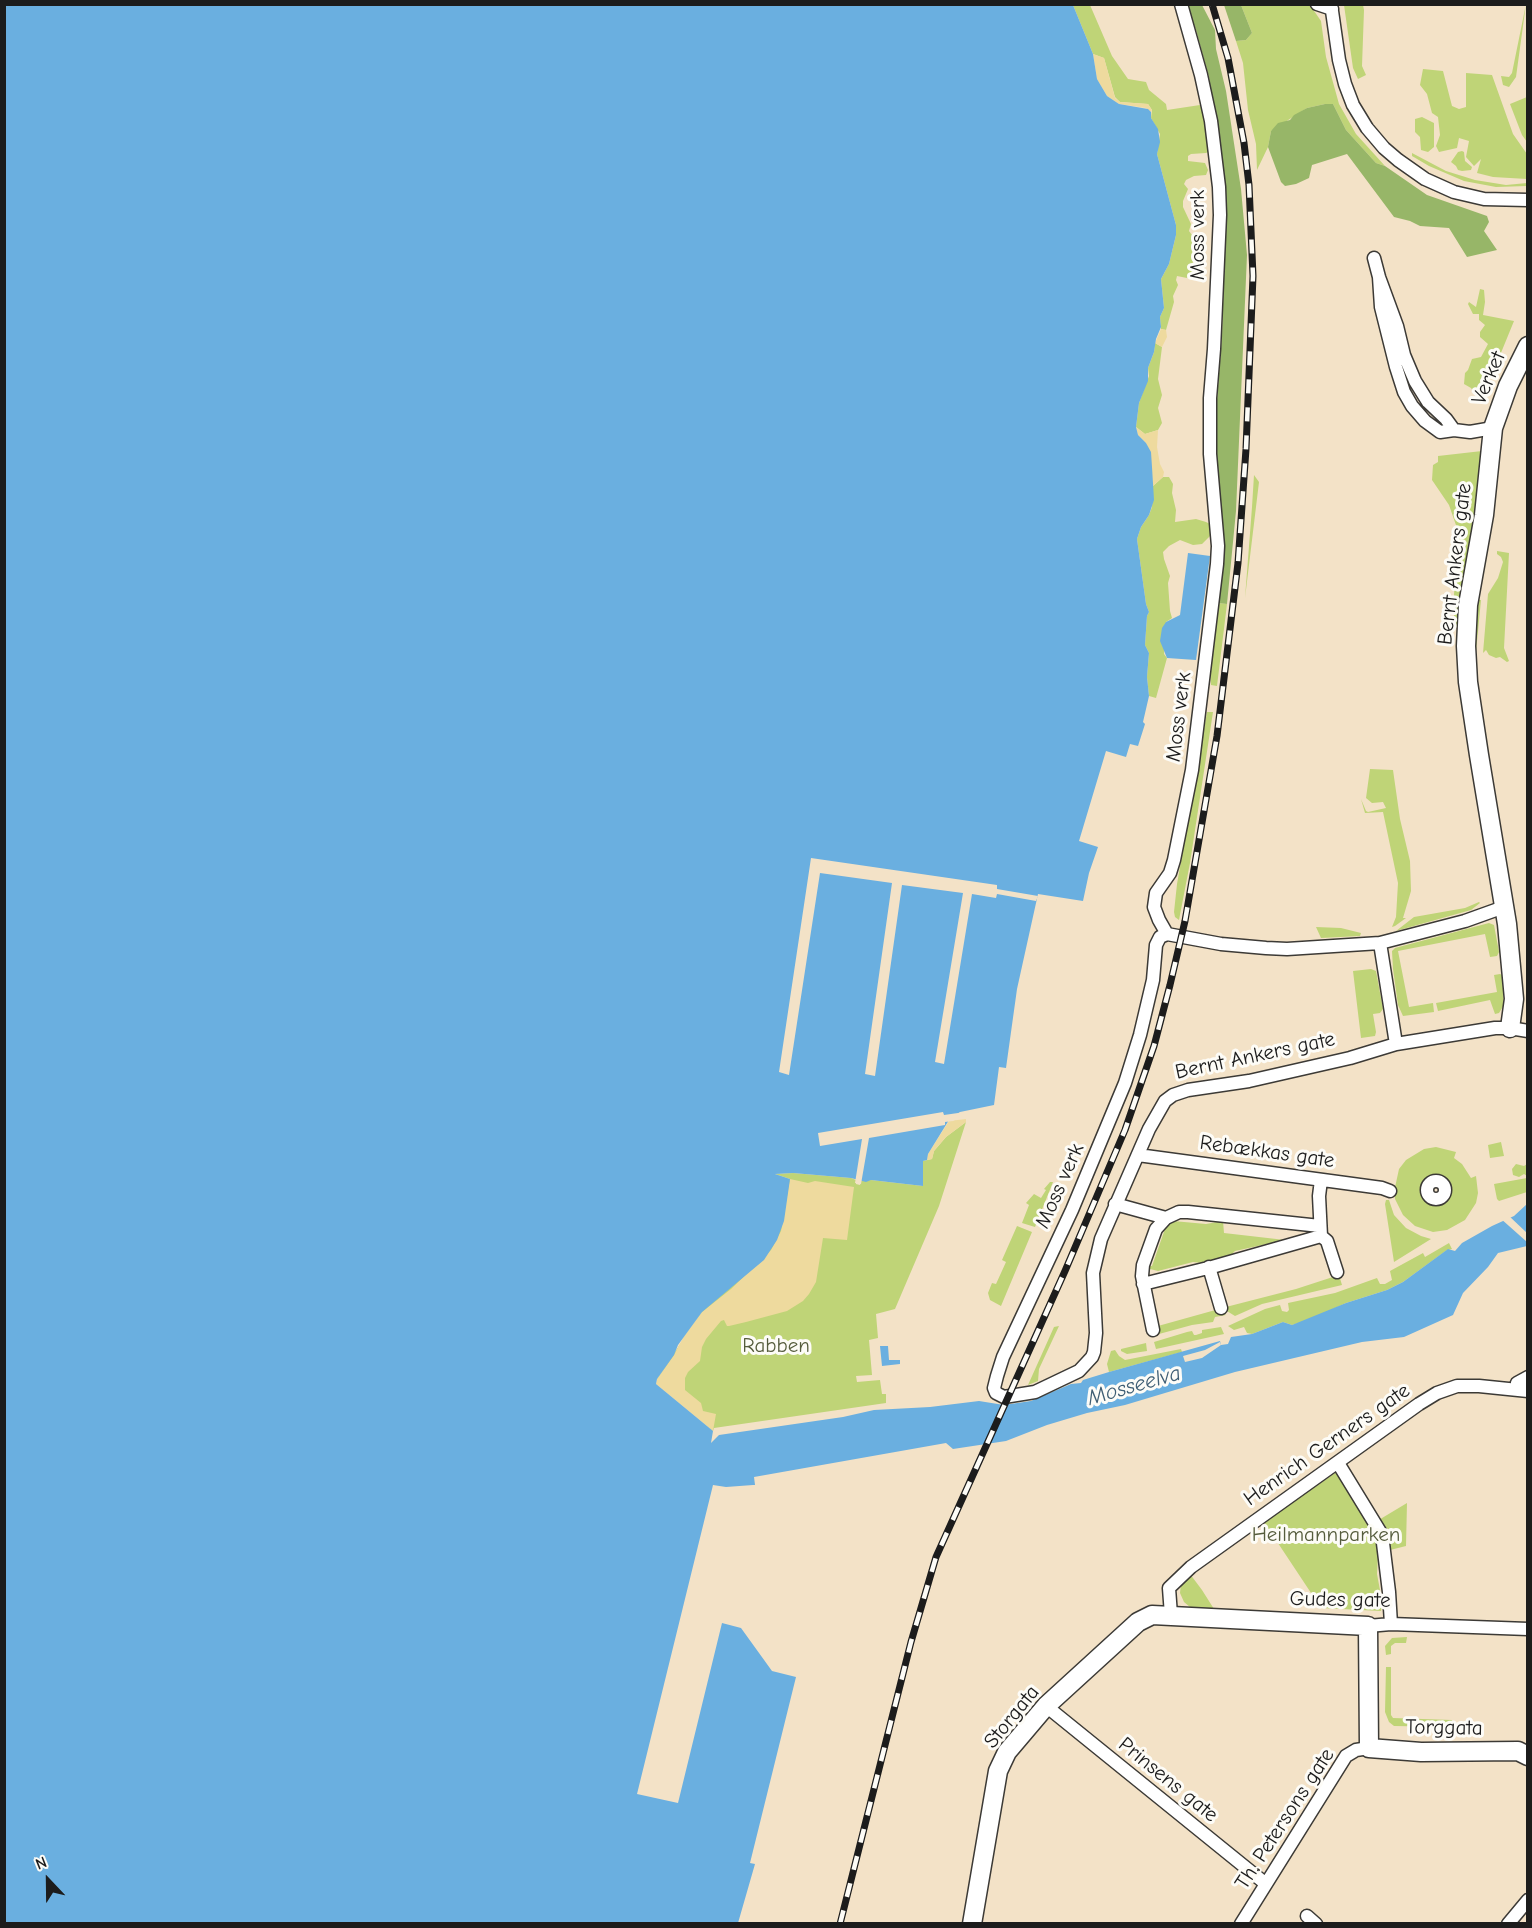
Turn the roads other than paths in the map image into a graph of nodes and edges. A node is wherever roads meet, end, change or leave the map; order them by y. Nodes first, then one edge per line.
1 (1181, 4) edge
2 (1317, 4) edge
3 (1331, 7) edge
4 (1527, 200) edge
5 (1374, 258) dead end
6 (1527, 346) edge
7 (1493, 429) junction
8 (1504, 907) junction
9 (1167, 934) junction
10 (1380, 943) junction
11 (1519, 1030) edge
12 (1396, 1044) junction
13 (1138, 1155) junction
14 (1321, 1180) junction
15 (1390, 1191) dead end
16 (1115, 1204) junction
17 (1166, 1218) junction
18 (1321, 1231) junction
19 (1209, 1267) junction
20 (1337, 1272) dead end
21 (1143, 1284) junction
22 (1221, 1308) dead end
23 (1153, 1330) dead end
24 (1082, 1369) joint
25 (1527, 1391) edge
26 (1338, 1463) junction
27 (1152, 1615) joint
28 (1171, 1615) junction
29 (1391, 1624) junction
30 (1368, 1626) junction
31 (1527, 1629) edge
32 (1046, 1706) junction
33 (1370, 1748) junction
34 (1524, 1750) edge
35 (1266, 1884) junction
36 (1527, 1899) edge
37 (972, 1923) edge
38 (1241, 1923) edge
39 (1508, 1923) edge

1 - 9 street, Moss verk
2 - 3 street
3 - 4 street
5 - 7 street
6 - 7 street, Verket
7 - 8 street, Bernt Ankers gate
8 - 10 street
8 - 11 street, Bernt Ankers gate
9 - 10 street
9 - 24 street, Moss verk
10 - 12 street
11 - 12 street, Bernt Ankers gate
12 - 13 street, Bernt Ankers gate
13 - 14 street, Rebækkas gate
13 - 16 street, Bernt Ankers gate
14 - 15 street, Rebækkas gate
14 - 18 street
16 - 17 street
16 - 24 street, Bernt Ankers gate
17 - 18 street
17 - 21 street
18 - 19 street
18 - 20 street
19 - 21 street
19 - 22 street
21 - 23 street
25 - 26 street, Henrich Gerners gate
26 - 28 street, Henrich Gerners gate
26 - 29 street
27 - 28 street, Gudes gate
27 - 32 street, Storgata
28 - 30 street, Gudes gate
29 - 30 street, Gudes gate
29 - 31 street, Gudes gate
30 - 33 street
32 - 35 street, Prinsens gate
32 - 37 street, Storgata
33 - 34 street, Torggata
33 - 35 street, Th. Petersons gate
35 - 38 street, Th. Petersons gate
36 - 39 street

